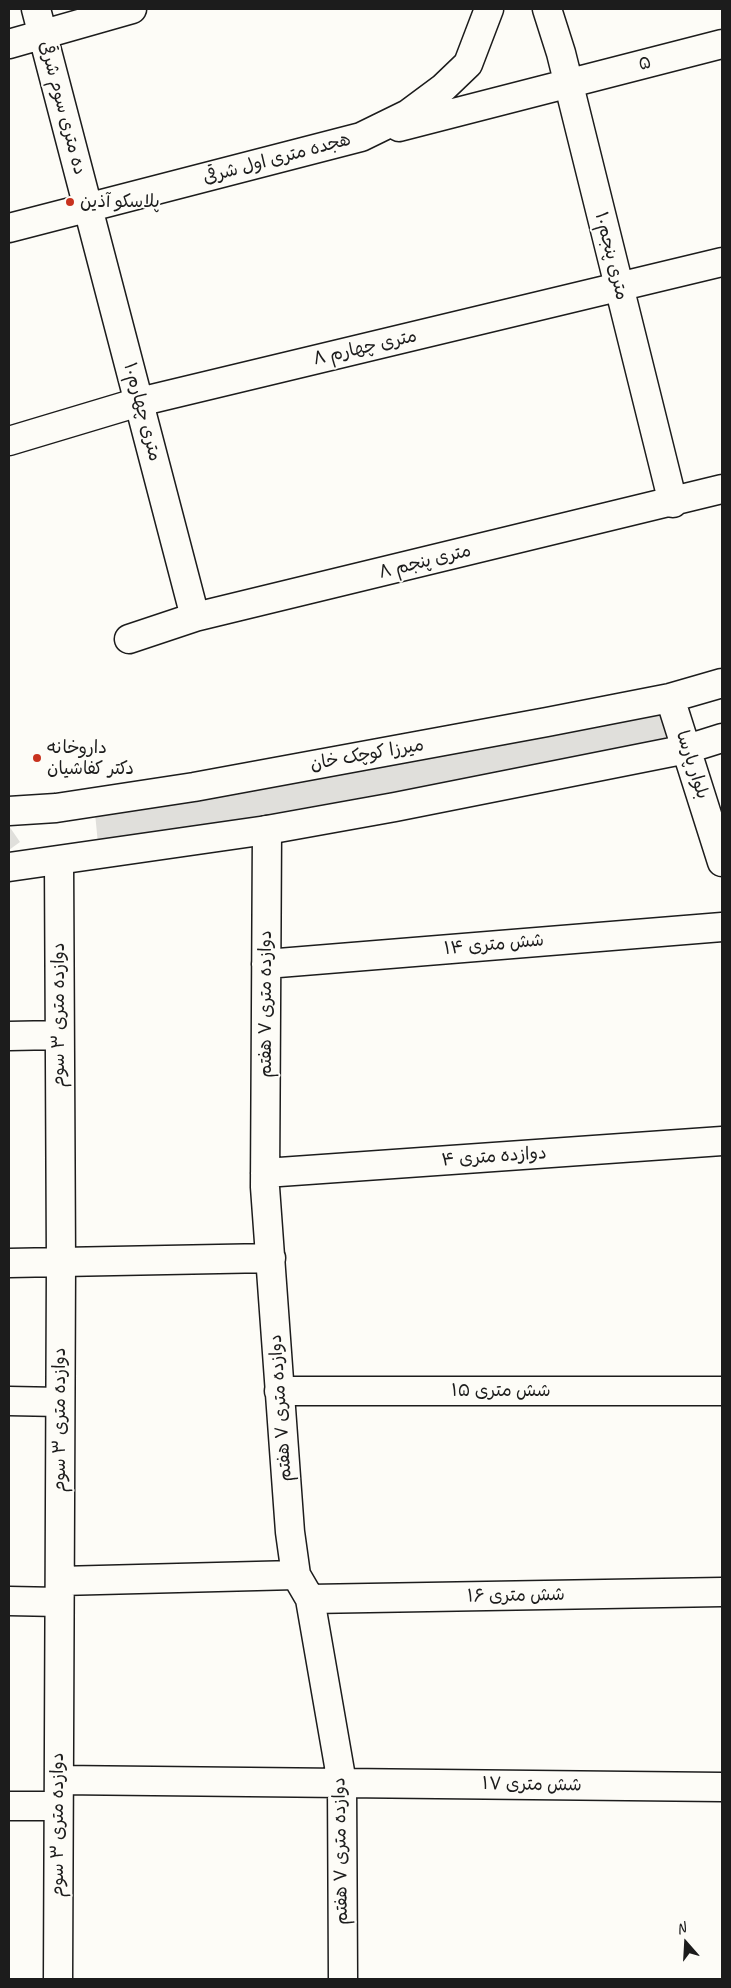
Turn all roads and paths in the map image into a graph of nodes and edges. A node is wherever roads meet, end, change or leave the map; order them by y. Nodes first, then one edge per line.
1 (132, 9) edge
2 (489, 9) edge
3 (547, 9) edge
4 (39, 21) edge
5 (9, 44) edge
6 (722, 44) edge
7 (568, 84) junction
8 (361, 137) junction
9 (88, 207) junction
10 (9, 228) edge
11 (722, 262) edge
12 (619, 288) junction
13 (139, 402) junction
14 (9, 441) edge
15 (722, 489) edge
16 (673, 503) junction
17 (196, 618) junction
18 (128, 640) dead end
19 (722, 683) edge
20 (670, 698) junction
21 (722, 738) edge
22 (687, 749) junction
23 (9, 811) edge
24 (267, 830) junction
25 (59, 861) junction
26 (722, 862) edge
27 (9, 868) edge
28 (722, 927) edge
29 (266, 964) junction
30 (58, 1035) junction
31 (9, 1036) edge
32 (722, 1141) edge
33 (265, 1172) junction
34 (272, 1258) junction
35 (9, 1263) edge
36 (61, 1264) junction
37 (279, 1391) junction
38 (722, 1391) edge
39 (9, 1401) edge
40 (60, 1402) junction
41 (296, 1575) junction
42 (59, 1591) junction
43 (722, 1592) edge
44 (310, 1599) junction
45 (9, 1601) edge
46 (342, 1783) junction
47 (722, 1787) edge
48 (59, 1793) junction
49 (9, 1806) edge
50 (58, 1979) edge
51 (343, 1979) edge

1 - 4 street
2 - 8 street, هجده متری اول شرقی
3 - 7 street, ۱۰متری پنجم
4 - 5 street
4 - 9 street, ده متری سوم شرقی
6 - 7 street, ۵
7 - 8 street, ۵
7 - 12 street, ۱۰متری پنجم
8 - 9 street, هجده متری اول شرقی
9 - 10 street, هجده متری اول شرقی
9 - 13 street, ۱۰متری چهارم
11 - 12 street, ۸ متری چهارم
12 - 13 street, ۸ متری چهارم
12 - 16 street, ۱۰متری پنجم
13 - 14 street, ۸ متری چهارم
13 - 17 street, ۱۰متری چهارم
15 - 16 street, ۸ متری پنجم
16 - 17 street, ۸ متری پنجم
17 - 18 street, ۸ متری پنجم
19 - 20 street, میرزا کوچک خان
20 - 22 street, بلوار پارسا
20 - 23 street, میرزا کوچک خان
21 - 22 street
22 - 24 street
22 - 26 street, بلوار پارسا
24 - 25 street
24 - 29 street, دوازده متری ۷ هفتم
25 - 27 street
25 - 30 street, دوازده متری ۳ سوم
28 - 29 street, شش متری ۱۴
29 - 33 street, دوازده متری ۷ هفتم
30 - 31 street
30 - 36 street, دوازده متری ۳ سوم
32 - 33 street, دوازده متری ۴
33 - 34 street, دوازده متری ۷ هفتم
34 - 36 street
34 - 37 street, دوازده متری ۷ هفتم
35 - 36 street
36 - 40 street, دوازده متری ۳ سوم
37 - 38 street, شش متری ۱۵
37 - 41 street, دوازده متری ۷ هفتم
39 - 40 street
40 - 42 street, دوازده متری ۳ سوم
41 - 42 street
41 - 44 street, دوازده متری ۷ هفتم
42 - 45 street
42 - 48 street, دوازده متری ۳ سوم
43 - 44 street, شش متری ۱۶
44 - 46 street, دوازده متری ۷ هفتم
46 - 47 street, شش متری ۱۷
46 - 48 street, شش متری ۱۷
46 - 51 street, دوازده متری ۷ هفتم
48 - 49 street, شش متری ۱۷
48 - 50 street, دوازده متری ۳ سوم

